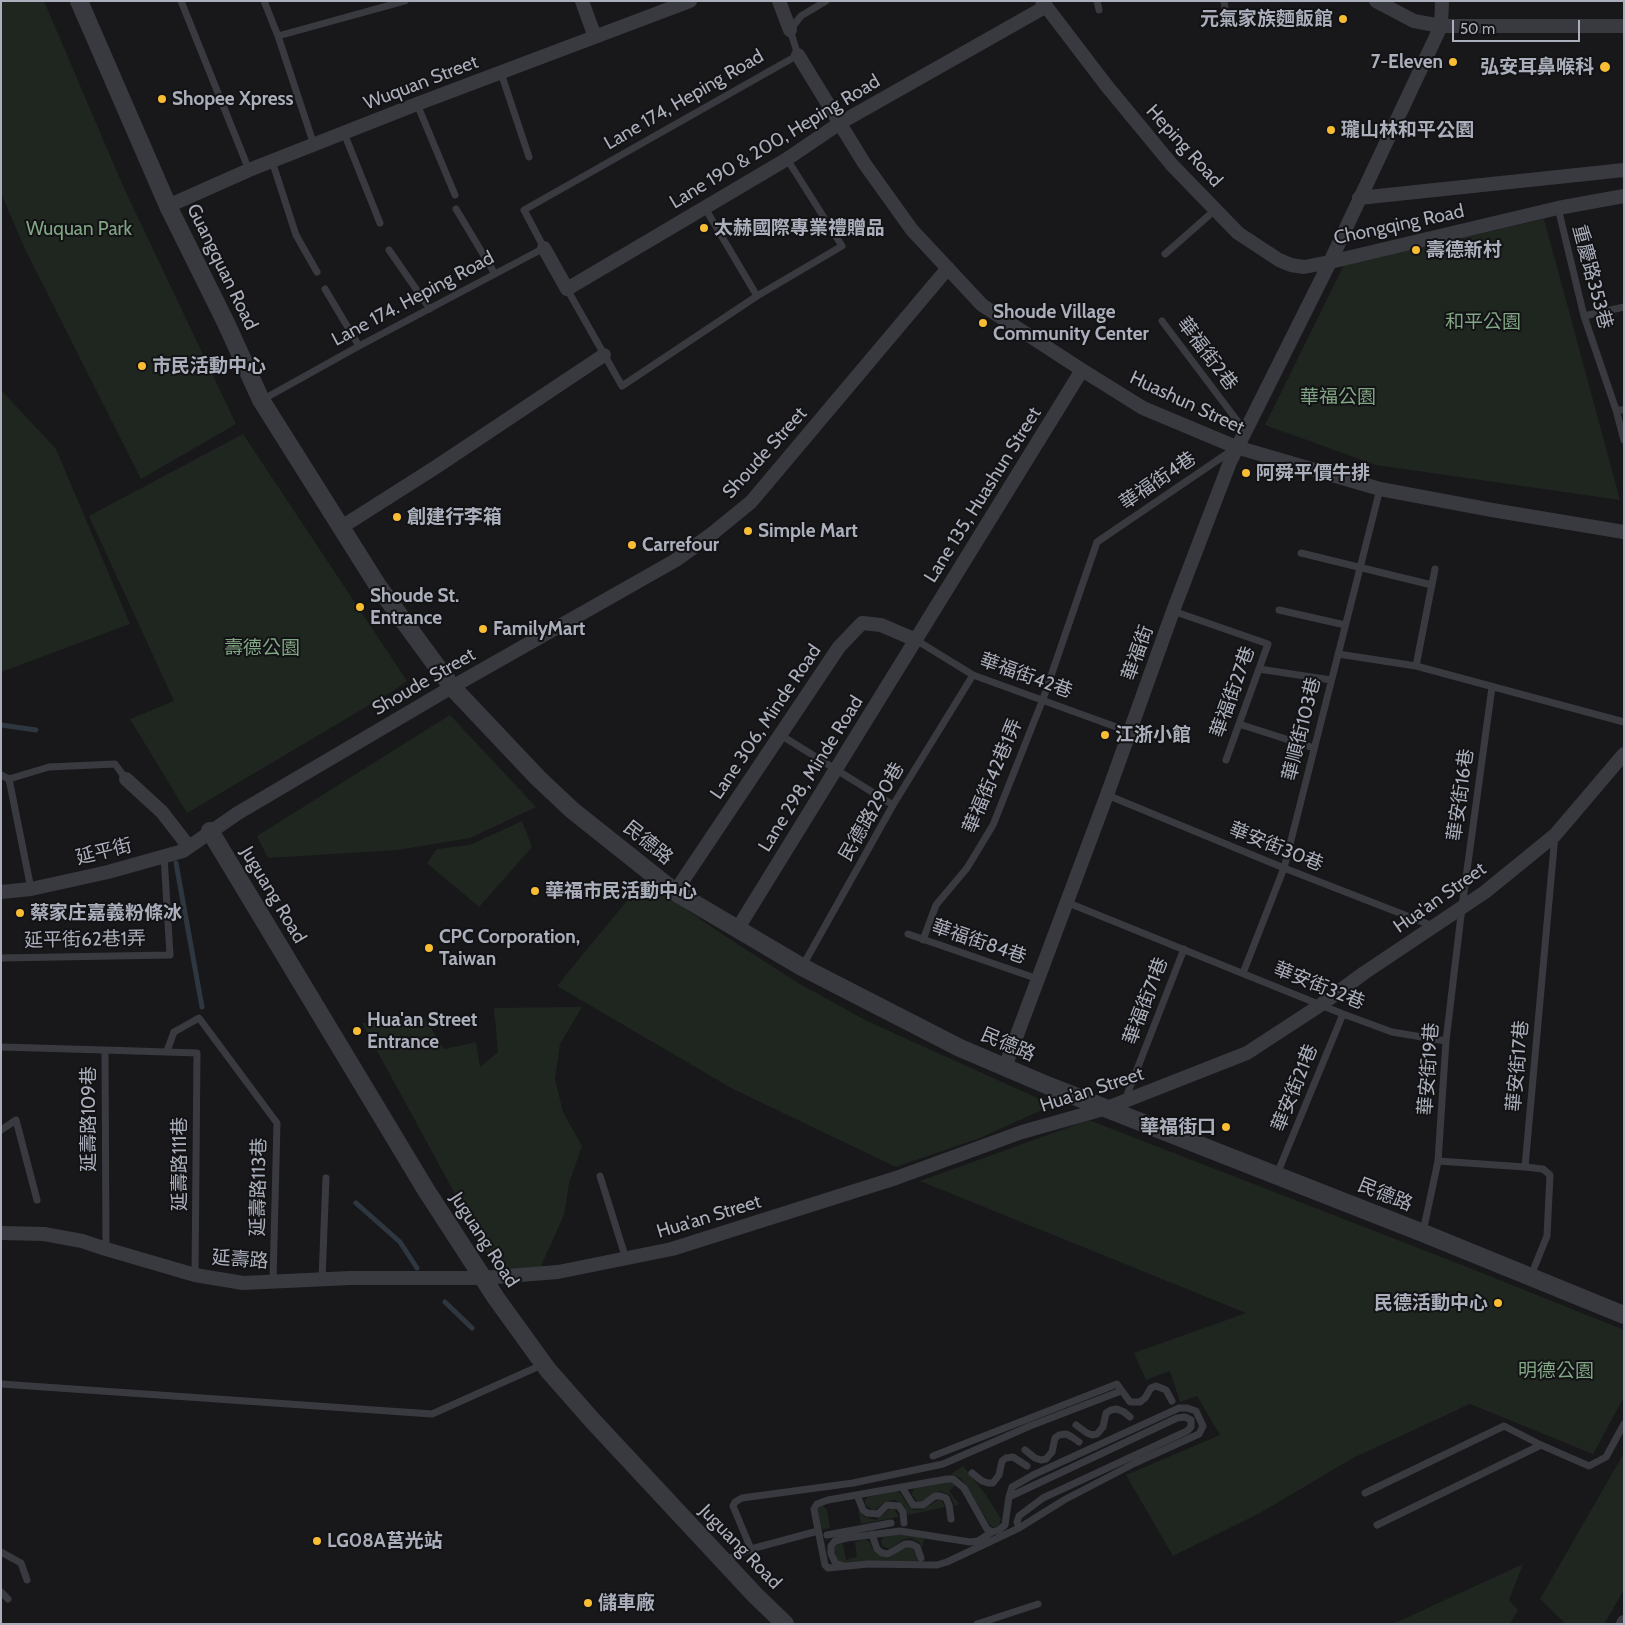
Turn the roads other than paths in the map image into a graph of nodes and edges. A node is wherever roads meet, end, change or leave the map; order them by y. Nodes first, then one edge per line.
1 (79, 1) edge
2 (181, 1) edge
3 (264, 1) edge
4 (405, 1) edge
5 (582, 1) edge
6 (690, 1) edge
7 (779, 1) edge
8 (826, 1) edge
9 (1097, 1) edge
10 (1224, 1) edge
11 (1376, 1) edge
12 (1442, 1) edge
13 (1044, 4) edge
14 (1099, 10) dead end
15 (1226, 17) dead end
16 (1442, 26) junction
17 (1624, 26) edge
18 (790, 30) junction
19 (278, 36) junction
20 (595, 37) junction
21 (798, 55) junction
22 (501, 73) junction
23 (417, 104) junction
24 (840, 123) junction
25 (344, 133) junction
26 (314, 145) junction
27 (530, 157) dead end
28 (787, 159) junction
29 (272, 161) junction
30 (249, 170) junction
31 (1624, 170) edge
32 (455, 196) dead end
33 (1624, 196) edge
34 (1360, 198) junction
35 (168, 206) junction
36 (705, 208) junction
37 (1558, 208) junction
38 (456, 209) dead end
39 (1216, 210) junction
40 (380, 223) dead end
41 (544, 248) junction
42 (389, 250) dead end
43 (1165, 254) dead end
44 (1330, 262) junction
45 (948, 268) junction
46 (317, 272) dead end
47 (495, 274) junction
48 (324, 289) dead end
49 (568, 289) junction
50 (757, 296) junction
51 (1624, 307) edge
52 (430, 308) junction
53 (1584, 316) junction
54 (1162, 321) dead end
55 (359, 346) junction
56 (604, 356) junction
57 (1082, 370) junction
58 (261, 400) junction
59 (1620, 410) edge
60 (1245, 431) junction
61 (1624, 440) edge
62 (1236, 447) junction
63 (1380, 489) junction
64 (340, 528) junction
65 (1624, 532) edge
66 (1097, 542) joint
67 (1300, 553) dead end
68 (1360, 567) junction
69 (1435, 569) dead end
70 (1432, 585) junction
71 (1279, 610) dead end
72 (1173, 611) junction
73 (1344, 625) junction
74 (916, 640) junction
75 (1338, 654) junction
76 (1416, 666) junction
77 (1259, 669) junction
78 (973, 675) junction
79 (1331, 680) junction
80 (452, 687) junction
81 (1492, 687) junction
82 (1043, 699) junction
83 (1624, 722) edge
84 (1239, 724) junction
85 (1130, 732) junction
86 (780, 734) junction
87 (1314, 748) junction
88 (1624, 754) edge
89 (1226, 760) dead end
90 (836, 769) junction
91 (1, 775) edge
92 (10, 779) junction
93 (126, 779) joint
94 (1107, 795) junction
95 (893, 804) junction
96 (210, 831) junction
97 (1556, 835) junction
98 (189, 847) junction
99 (164, 856) junction
100 (1284, 868) junction
101 (31, 889) junction
102 (1, 892) edge
103 (675, 892) junction
104 (1066, 902) junction
105 (1462, 907) junction
106 (1433, 926) junction
107 (738, 928) junction
108 (908, 934) dead end
109 (923, 940) junction
110 (1184, 949) junction
111 (1, 958) edge
112 (802, 967) junction
113 (1244, 973) junction
114 (1039, 979) junction
115 (1322, 1004) junction
116 (1343, 1014) junction
117 (1446, 1041) junction
118 (1, 1047) edge
119 (105, 1050) junction
120 (167, 1051) junction
121 (197, 1053) joint
122 (1005, 1067) junction
123 (1124, 1101) junction
124 (1107, 1108) junction
125 (1, 1130) edge
126 (1438, 1161) junction
127 (1525, 1167) junction
128 (1277, 1174) junction
129 (600, 1176) dead end
130 (326, 1178) dead end
131 (37, 1200) dead end
132 (1, 1233) edge
133 (1423, 1233) junction
134 (106, 1249) junction
135 (626, 1258) junction
136 (195, 1275) junction
137 (482, 1278) junction
138 (1530, 1278) junction
139 (322, 1279) junction
140 (273, 1281) junction
141 (1624, 1316) edge
142 (544, 1364) junction
143 (1, 1384) edge
144 (1121, 1391) junction
145 (1172, 1401) dead end
146 (1130, 1417) dead end
147 (1624, 1424) edge
148 (1076, 1425) dead end
149 (1079, 1442) dead end
150 (1541, 1445) junction
151 (1025, 1450) dead end
152 (933, 1456) dead end
153 (1027, 1466) dead end
154 (972, 1473) dead end
155 (902, 1487) junction
156 (1365, 1493) dead end
157 (857, 1495) junction
158 (1009, 1497) junction
159 (951, 1520) dead end
160 (904, 1523) dead end
161 (892, 1524) dead end
162 (1377, 1525) dead end
163 (1019, 1528) junction
164 (818, 1531) junction
165 (992, 1532) junction
166 (872, 1534) junction
167 (827, 1535) dead end
168 (751, 1549) junction
169 (1, 1552) edge
170 (921, 1558) dead end
171 (724, 1561) junction
172 (844, 1566) junction
173 (27, 1580) dead end
174 (1, 1592) edge
175 (8, 1599) dead end
176 (1038, 1604) dead end
177 (786, 1624) edge
178 (977, 1624) edge

1 - 35 street, Guangquan Road
2 - 30 lane
3 - 19 lane
4 - 19 lane
5 - 20 street
6 - 20 street, Wuquan Street
7 - 18 street
8 - 18 lane
9 - 14 lane
10 - 15 lane
11 - 16 street
12 - 16 street
13 - 24 street, Lane 190 & 200, Heping Road
13 - 39 street, Heping Road
16 - 17 street
16 - 34 street
18 - 21 lane
19 - 26 lane
20 - 22 street, Wuquan Street
21 - 24 street, Huashun Street
21 - 41 lane
22 - 23 street, Wuquan Street
22 - 27 lane
23 - 25 street, Wuquan Street
23 - 32 lane
24 - 28 street, Lane 190 & 200, Heping Road
24 - 45 street, Huashun Street
25 - 26 street, Wuquan Street
25 - 40 lane
26 - 29 street, Wuquan Street
28 - 36 street, Lane 190 & 200, Heping Road
28 - 50 lane
29 - 30 street, Wuquan Street
29 - 46 lane
30 - 35 street, Wuquan Street
31 - 34 street, Chongqing Road
33 - 37 street, Chongqing Road
34 - 44 street, Chongqing Road
35 - 58 street, Guangquan Road
36 - 49 street, Lane 190 & 200, Heping Road
36 - 50 lane
37 - 44 street, Chongqing Road
37 - 53 lane, 重慶路353巷
38 - 47 lane
39 - 43 lane
39 - 44 street, Heping Road
41 - 47 lane, Lane 174. Heping Road
41 - 49 street
42 - 52 lane
44 - 60 street, 華福街
45 - 57 street, Huashun Street
45 - 80 street, Shoude Street
47 - 52 lane, Lane 174. Heping Road
48 - 55 lane
49 - 56 lane
50 - 56 lane
51 - 53 lane
52 - 55 lane, Lane 174. Heping Road
53 - 59 lane, 重慶路353巷
54 - 60 lane, 華福街2巷
55 - 58 lane, Lane 174. Heping Road
56 - 64 street
57 - 62 street, Huashun Street
57 - 74 street, Lane 135, Huashun Street
58 - 64 street, Guangquan Road
59 - 61 lane, 重慶路353巷
60 - 62 street, 華福街
62 - 63 street, Huashun Street
62 - 66 lane, 華福街4巷
62 - 72 street, 華福街
63 - 65 street, Huashun Street
63 - 68 lane, 華順街103巷
64 - 80 street, Guangquan Road
66 - 82 lane, 華福街42巷1弄
67 - 68 lane
68 - 70 lane
68 - 73 lane, 華順街103巷
69 - 70 lane
70 - 76 lane
71 - 73 lane
72 - 77 lane, 華福街27巷
72 - 85 street, 華福街
73 - 75 lane, 華順街103巷
74 - 78 lane, 華福街42巷
74 - 86 street, Lane 306, Minde Road
74 - 90 street, Lane 298, Minde Road
75 - 76 lane
75 - 79 lane, 華順街103巷
76 - 81 lane
77 - 79 lane
77 - 84 lane, 華福街27巷
78 - 82 lane, 華福街42巷
78 - 95 lane, 民德路290巷
79 - 87 lane, 華順街103巷
80 - 96 street, Shoude Street
80 - 103 street, 民德路
81 - 83 lane
81 - 105 lane, 華安街16巷
82 - 85 lane, 華福街42巷
82 - 109 lane, 華福街42巷1弄
84 - 87 lane
84 - 89 lane, 華福街27巷
85 - 94 street, 華福街
86 - 90 lane
86 - 103 street, Lane 306, Minde Road
87 - 100 lane, 華順街103巷
88 - 97 street, Hua'an Street
90 - 95 lane
90 - 107 street, Lane 298, Minde Road
91 - 92 lane
92 - 93 lane
92 - 101 lane
93 - 98 street
94 - 100 lane, 華安街30巷
94 - 104 street, 華福街
95 - 112 lane, 民德路290巷
96 - 98 street, 延平街
96 - 137 street, Juguang Road
97 - 105 street, Hua'an Street
97 - 127 lane, 華安街17巷
98 - 99 street, 延平街
99 - 101 street, 延平街
99 - 111 lane, 延平街62巷1弄
100 - 106 lane, 華安街30巷
100 - 113 lane, 華順街103巷
101 - 102 street, 延平街
103 - 107 street, 民德路
104 - 110 lane, 華福街71巷
104 - 114 street, 華福街
105 - 106 street, Hua'an Street
105 - 117 lane, 華安街19巷
106 - 115 street, Hua'an Street
107 - 112 street, 民德路
108 - 109 lane, 華福街84巷
109 - 114 lane, 華福街84巷
110 - 113 lane, 華安街32巷
110 - 123 lane, 華福街71巷
112 - 122 street, 民德路
113 - 115 lane, 華安街32巷
114 - 122 street, 華福街
115 - 116 lane, 華安街32巷
115 - 123 street, Hua'an Street
116 - 117 lane, 華安街32巷
116 - 128 lane, 華安街21巷
117 - 126 lane, 華安街19巷
118 - 119 lane
119 - 120 lane, 延壽路109巷
119 - 134 lane, 延壽路109巷
120 - 121 lane, 延壽路109巷
120 - 140 lane, 延壽路113巷
121 - 136 lane, 延壽路111巷
122 - 124 street, 民德路
123 - 124 street, Hua'an Street
124 - 128 street, 民德路
124 - 135 street, Hua'an Street
125 - 131 lane
126 - 127 lane
126 - 133 lane, 華安街19巷
127 - 138 lane
128 - 133 street, 民德路
129 - 135 lane
130 - 139 lane
132 - 134 street, 延壽路
133 - 138 street, 民德路
134 - 136 street, 延壽路
135 - 137 street, Hua'an Street
136 - 140 street, 延壽路
137 - 139 street, 延壽路
137 - 142 street, Juguang Road
138 - 141 street, 民德路
139 - 140 street, 延壽路
142 - 143 lane
142 - 171 street, Juguang Road
144 - 145 lane
144 - 152 lane
144 - 168 lane
146 - 148 lane
147 - 150 lane
149 - 151 lane
150 - 156 lane
150 - 162 lane
153 - 154 lane
155 - 157 lane
155 - 159 lane
155 - 165 lane
157 - 160 lane
157 - 164 lane
158 - 163 lane
158 - 163 lane
158 - 165 lane
161 - 167 lane
163 - 172 lane
164 - 168 lane
164 - 172 lane
165 - 166 lane
166 - 170 lane
166 - 172 lane
168 - 171 lane
169 - 173 lane
171 - 177 street, Juguang Road
174 - 175 lane
176 - 178 lane

